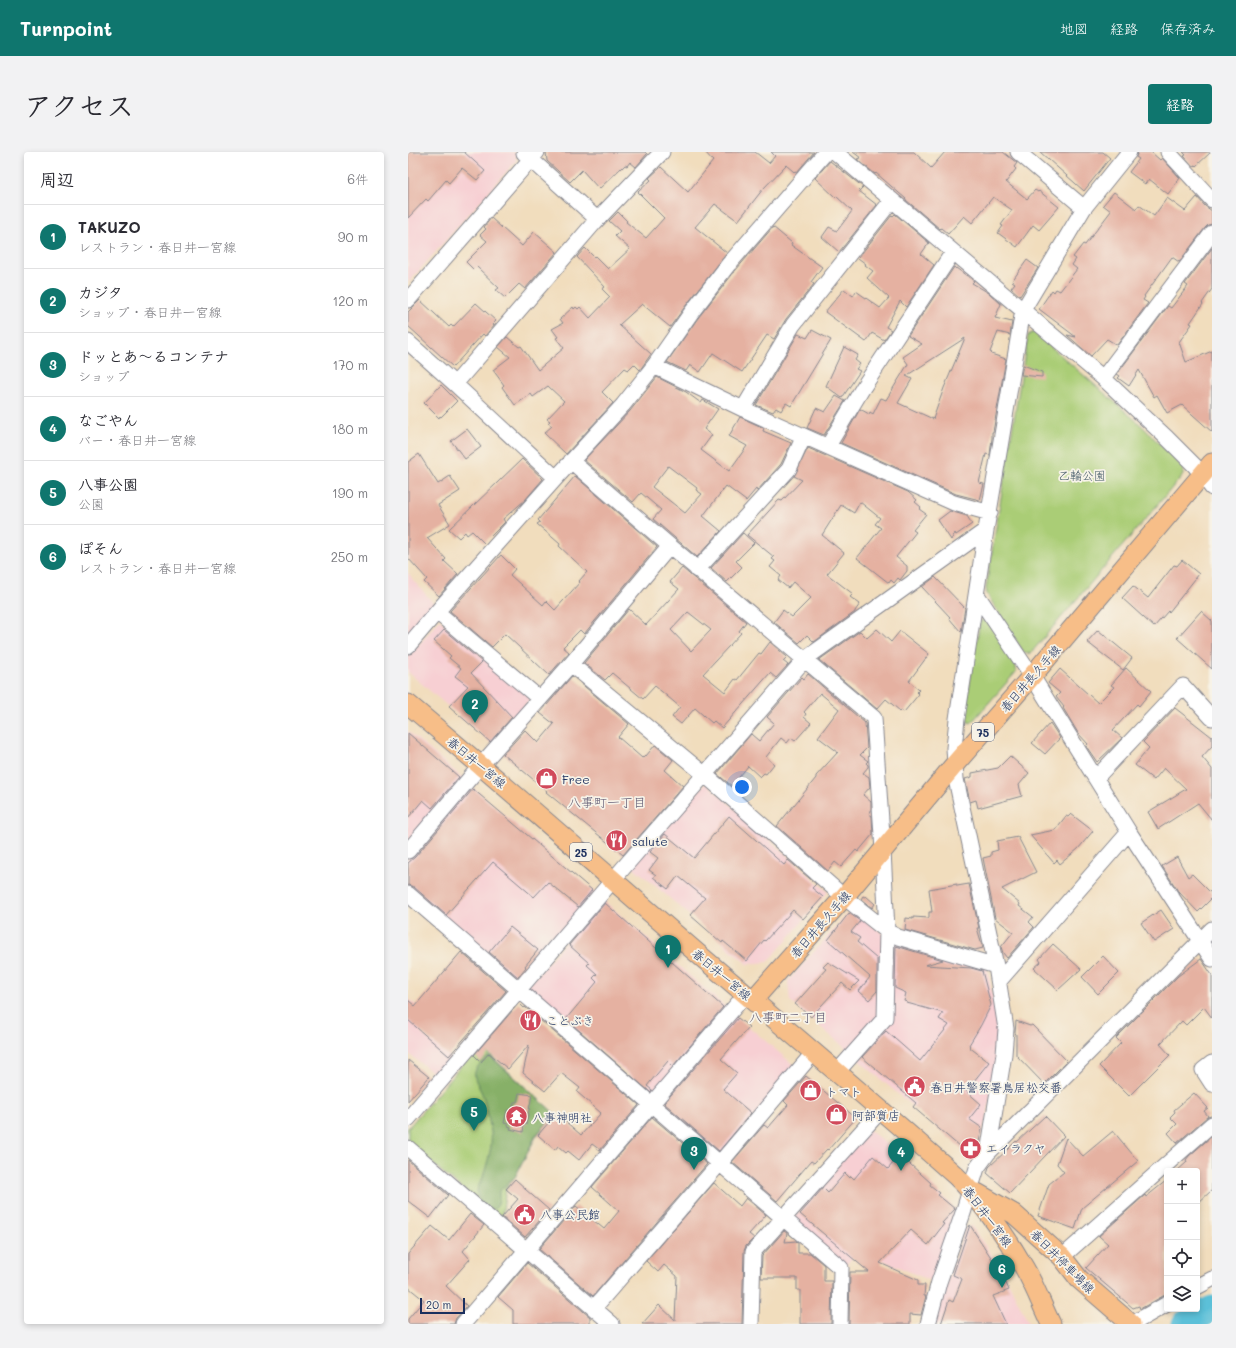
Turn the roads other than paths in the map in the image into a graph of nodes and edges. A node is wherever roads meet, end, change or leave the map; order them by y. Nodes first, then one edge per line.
1 (662, 152) edge
2 (826, 152) edge
3 (835, 152) edge
4 (1018, 152) edge
5 (1129, 152) edge
6 (1168, 152) edge
7 (530, 154) edge
8 (892, 200) junction
9 (1212, 200) edge
10 (1084, 208) junction
11 (597, 219) junction
12 (1212, 233) edge
13 (953, 252) junction
14 (408, 300) edge
15 (1023, 310) junction
16 (408, 342) edge
17 (654, 366) junction
18 (1103, 378) junction
19 (455, 384) junction
20 (743, 409) junction
21 (804, 436) junction
22 (828, 446) junction
23 (571, 462) junction
24 (1209, 475) edge
25 (556, 478) junction
26 (990, 513) junction
27 (986, 530) junction
28 (670, 546) junction
29 (697, 570) junction
30 (977, 595) junction
31 (438, 612) junction
32 (408, 646) edge
33 (805, 660) junction
34 (571, 664) junction
35 (1032, 676) junction
36 (540, 698) junction
37 (408, 704) edge
38 (1212, 718) edge
39 (955, 764) junction
40 (481, 765) junction
41 (704, 774) junction
42 (1096, 778) junction
43 (1128, 832) junction
44 (883, 850) junction
45 (408, 851) edge
46 (613, 880) junction
47 (408, 894) edge
48 (844, 897) junction
49 (1212, 929) edge
50 (887, 931) junction
51 (1200, 941) junction
52 (1212, 960) edge
53 (996, 966) junction
54 (999, 981) junction
55 (519, 989) junction
56 (749, 997) junction
57 (814, 1052) junction
58 (1208, 1067) edge
59 (837, 1072) junction
60 (1212, 1084) edge
61 (652, 1104) junction
62 (881, 1110) junction
63 (408, 1119) edge
64 (1212, 1124) edge
65 (408, 1148) edge
66 (988, 1153) junction
67 (720, 1163) junction
68 (970, 1190) junction
69 (783, 1218) junction
70 (526, 1250) junction
71 (1062, 1257) junction
72 (1212, 1279) edge
73 (1200, 1286) edge
74 (1164, 1306) edge
75 (594, 1308) junction
76 (463, 1324) edge
77 (612, 1324) edge
78 (751, 1324) edge
79 (840, 1324) edge
80 (928, 1324) edge
81 (1051, 1324) edge
82 (1132, 1324) edge

1 - 11 street
2 - 17 street
3 - 8 street
4 - 10 street
5 - 10 street
6 - 9 street
7 - 11 street
7 - 14 street
8 - 13 street
8 - 20 street
10 - 15 street
11 - 19 street
12 - 18 street
13 - 15 street
13 - 22 street
15 - 18 street
15 - 26 street
16 - 19 street
17 - 20 street
17 - 23 street
18 - 24 street
19 - 25 street
20 - 21 street
21 - 22 street
21 - 29 street
22 - 26 street
23 - 25 street
23 - 28 street
24 - 35 main road, 春日井長久手線 / 75
25 - 31 street
26 - 27 street
27 - 30 street
27 - 33 street
28 - 29 street
28 - 34 street
29 - 33 street
30 - 35 street
30 - 39 street
31 - 32 street
31 - 36 street
33 - 41 street
33 - 44 street
34 - 36 street
34 - 41 street
35 - 39 main road, 春日井長久手線 / 75
35 - 42 street
36 - 40 street
37 - 40 main road, 春日井一宮線 / 25
38 - 42 street
39 - 44 main road, 春日井長久手線 / 75
39 - 53 street
40 - 45 street
40 - 46 main road, 春日井一宮線 / 25
41 - 46 street
41 - 48 street
42 - 43 street
43 - 51 street
43 - 54 street
44 - 48 main road, 春日井長久手線 / 75
44 - 50 street
46 - 55 street
46 - 56 main road, 春日井一宮線 / 25
47 - 55 street
48 - 50 street
48 - 56 main road, 春日井長久手線 / 75
49 - 51 street
50 - 53 street
50 - 59 street
51 - 52 street
51 - 66 street
53 - 54 street
54 - 66 street
55 - 61 street
55 - 63 street
56 - 57 main road, 春日井一宮線 / 25
56 - 61 street
57 - 59 main road, 春日井一宮線 / 25
57 - 67 street
58 - 60 street
59 - 62 main road, 春日井一宮線 / 25
61 - 67 street
61 - 70 street
62 - 68 main road, 春日井一宮線 / 25
62 - 69 street
64 - 71 street
65 - 70 street
66 - 68 street
67 - 69 street
67 - 75 street
68 - 71 main road, 春日井停車場線
68 - 80 street
68 - 81 main road, 春日井一宮線 / 25
69 - 78 street
69 - 79 street
70 - 75 street
70 - 76 street
71 - 82 main road, 春日井停車場線
72 - 73 street
74 - 82 street
75 - 77 street

